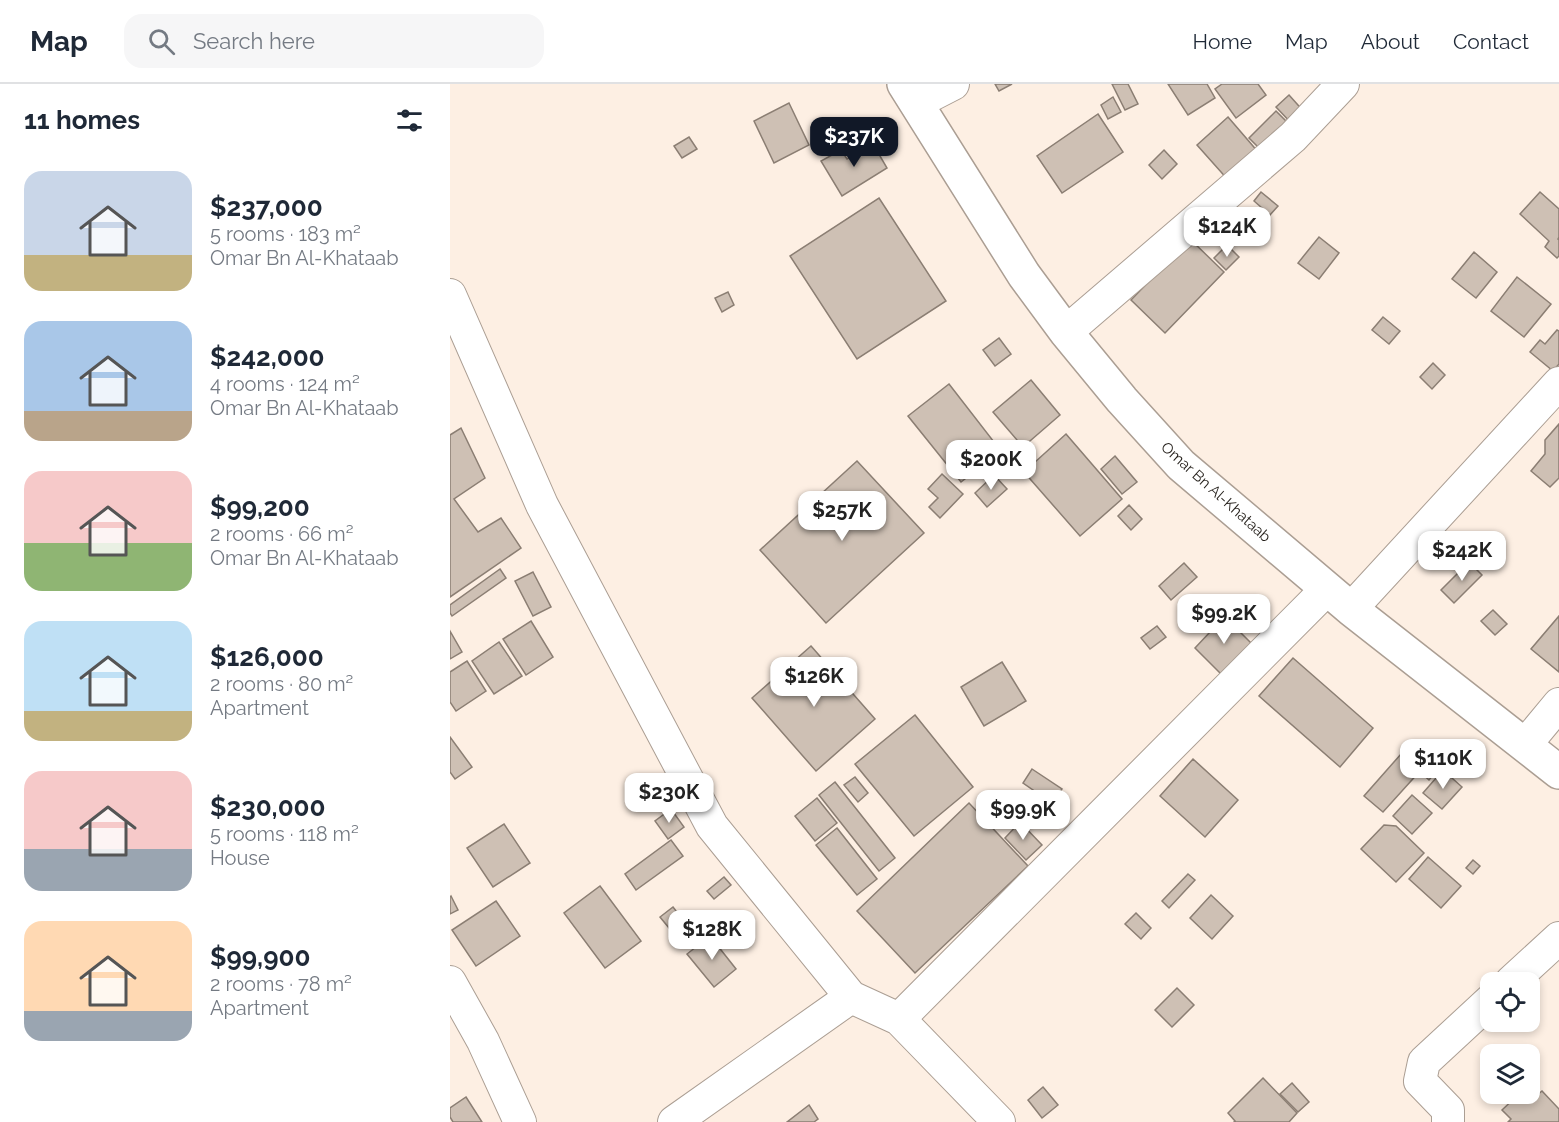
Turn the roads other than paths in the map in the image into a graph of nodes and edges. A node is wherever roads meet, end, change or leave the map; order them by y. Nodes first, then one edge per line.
1 (953, 84) edge
2 (1343, 84) edge
3 (910, 93) edge
4 (450, 295) edge
5 (1066, 332) junction
6 (1559, 383) edge
7 (1339, 599) junction
8 (1559, 704) edge
9 (1525, 745) junction
10 (1559, 772) edge
11 (1559, 938) edge
12 (1521, 972) edge
13 (450, 982) edge
14 (851, 997) junction
15 (1480, 1010) edge
16 (899, 1019) junction
17 (520, 1122) edge
18 (674, 1122) edge
19 (999, 1122) edge
20 (1448, 1122) edge

1 - 3 street
2 - 5 street
3 - 5 main road, Omar Bn Al-Khataab
4 - 14 street
5 - 7 main road, Omar Bn Al-Khataab
6 - 7 street
7 - 9 main road, Omar Bn Al-Khataab
7 - 16 street
8 - 9 street
9 - 10 main road, Omar Bn Al-Khataab
11 - 12 street
13 - 17 street
14 - 16 street
14 - 18 street
15 - 20 street
16 - 19 street

